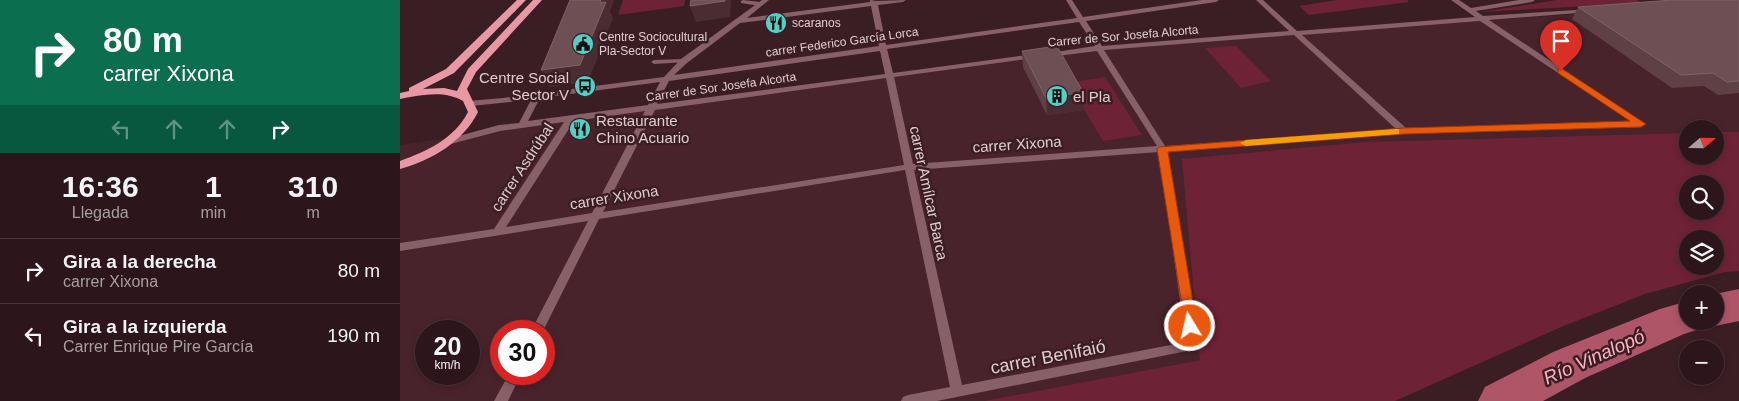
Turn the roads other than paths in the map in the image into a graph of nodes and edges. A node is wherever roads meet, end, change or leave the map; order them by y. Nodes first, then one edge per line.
1 (522, 0) edge
2 (538, 0) edge
3 (902, 0) edge
4 (1069, 0) edge
5 (1216, 0) edge
6 (1259, 0) edge
7 (1454, 0) edge
8 (1532, 0) edge
9 (743, 2) dead end
10 (763, 2) edge
11 (873, 2) edge
12 (1596, 9) edge
13 (1470, 10) junction
14 (1481, 18) junction
15 (1081, 19) junction
16 (736, 21) junction
17 (1295, 33) junction
18 (689, 40) dead end
19 (709, 41) junction
20 (883, 48) junction
21 (1100, 48) junction
22 (684, 61) junction
23 (654, 62) dead end
24 (890, 75) junction
25 (666, 79) junction
26 (400, 95) edge
27 (536, 97) junction
28 (467, 99) junction
29 (650, 108) junction
30 (571, 118) junction
31 (522, 125) junction
32 (1404, 131) junction
33 (447, 142) junction
34 (1163, 149) junction
35 (400, 165) edge
36 (908, 167) junction
37 (596, 215) junction
38 (498, 231) junction
39 (400, 247) edge
40 (542, 320) edge
41 (509, 385) edge
42 (957, 392) junction
43 (501, 401) edge
44 (908, 401) edge

1 - 26 main road
2 - 28 main road
3 - 11 street
4 - 15 street
5 - 15 street, carrer Federico García Lorca
6 - 17 street
7 - 13 street
8 - 13 street
9 - 10 lane
10 - 16 street
11 - 16 street
11 - 20 street, carrer Amílcar Barca
12 - 14 street, Carrer de Sor Josefa Alcorta
13 - 14 street
14 - 17 street, Carrer de Sor Josefa Alcorta
14 - 32 street, carrer Xixona
15 - 20 street, carrer Federico García Lorca
15 - 21 street
16 - 19 street
17 - 21 street, Carrer de Sor Josefa Alcorta
17 - 32 street
18 - 19 lane
19 - 22 street
20 - 24 street, carrer Amílcar Barca
20 - 25 street, carrer Federico García Lorca
21 - 24 street, Carrer de Sor Josefa Alcorta
21 - 34 street
22 - 23 lane
22 - 25 street
24 - 29 street, Carrer de Sor Josefa Alcorta
24 - 36 street, carrer Amílcar Barca
25 - 27 street, carrer Federico García Lorca
25 - 29 street
26 - 28 main road
27 - 28 street, carrer Federico García Lorca
27 - 31 street
28 - 33 main road
29 - 30 street, Carrer de Sor Josefa Alcorta
29 - 37 street
30 - 31 street, Carrer de Sor Josefa Alcorta
30 - 38 street, carrer Asdrúbal
31 - 33 street, Carrer de Sor Josefa Alcorta
32 - 34 street, carrer Xixona
33 - 35 main road
34 - 36 street, carrer Xixona
34 - 42 street, carrer Benifaió
36 - 37 street, carrer Xixona
36 - 42 street, carrer Amílcar Barca
37 - 38 street, carrer Xixona
37 - 40 street
38 - 39 street, carrer Xixona
41 - 43 street
42 - 44 street, carrer Benifaió

